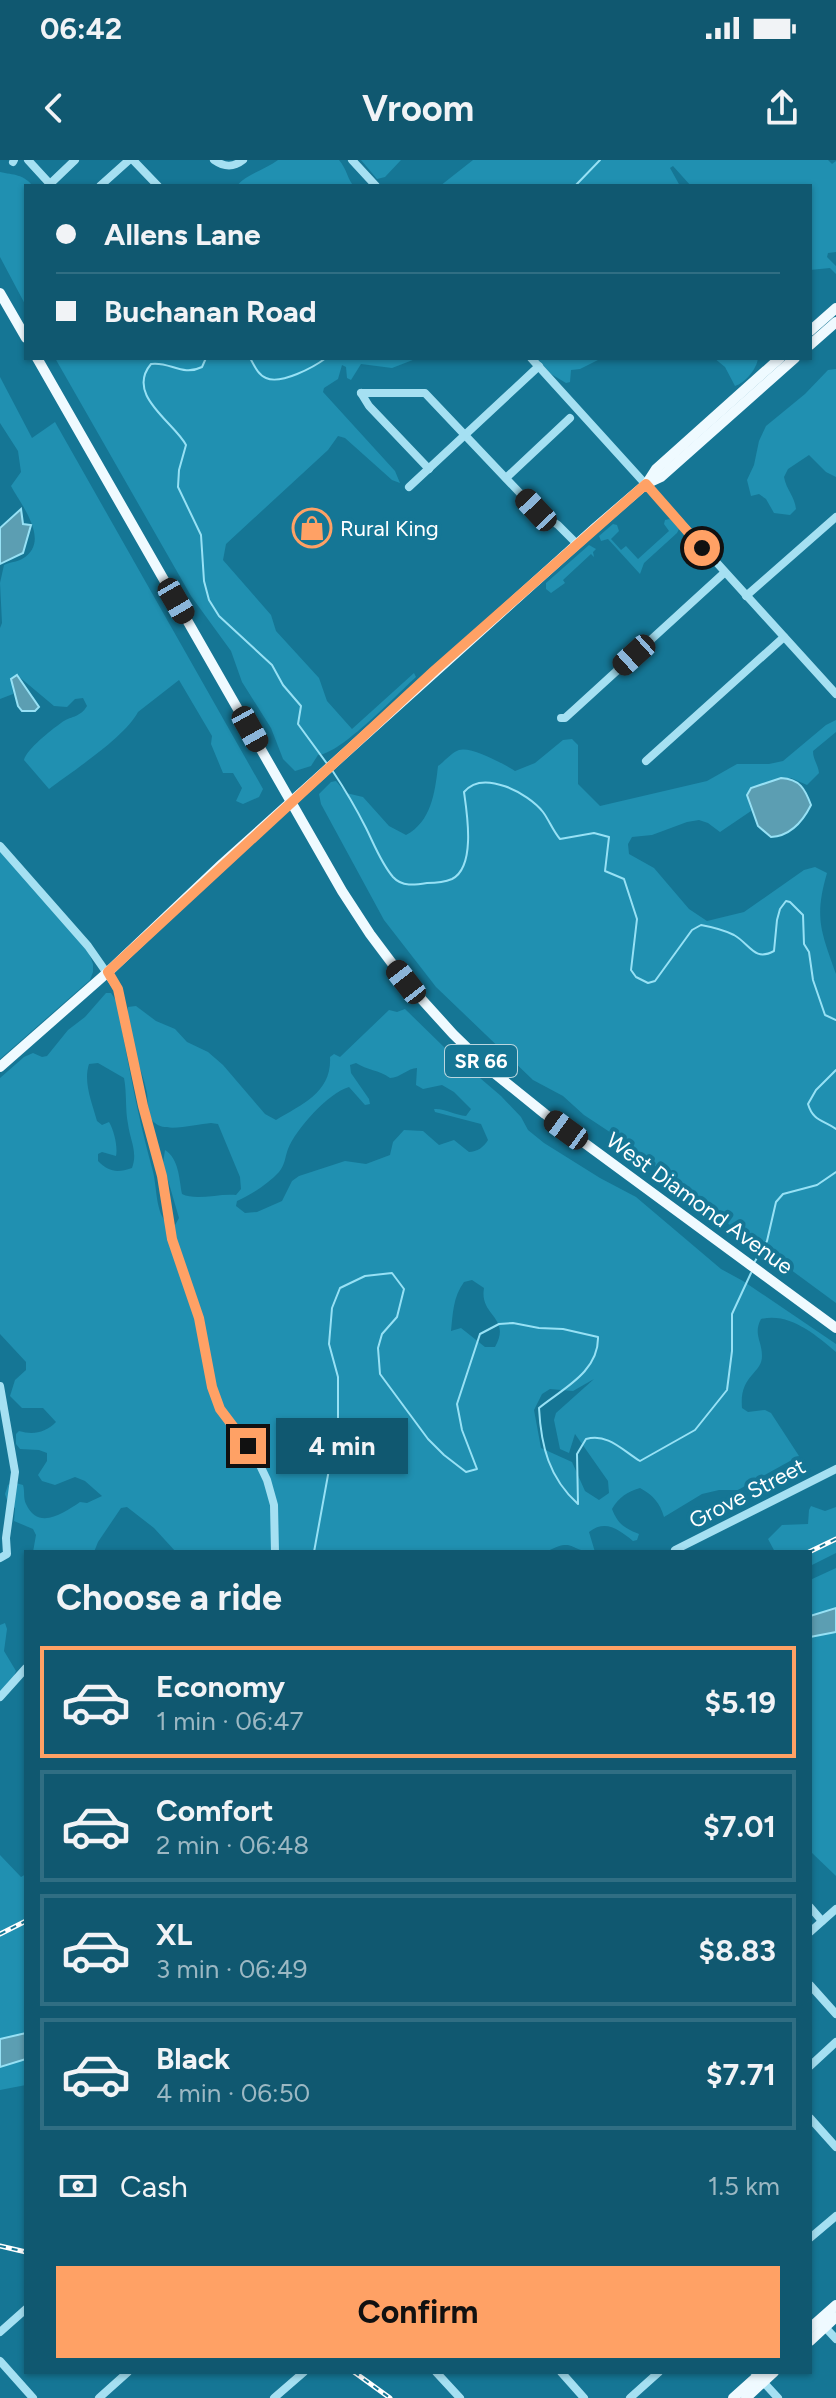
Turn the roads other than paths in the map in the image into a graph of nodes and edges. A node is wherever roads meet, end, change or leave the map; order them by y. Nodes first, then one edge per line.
1 (28, 160) edge
2 (75, 160) edge
3 (131, 160) edge
4 (214, 160) edge
5 (243, 160) edge
6 (352, 160) edge
7 (50, 184) edge
8 (52, 184) edge
9 (102, 184) edge
10 (156, 184) edge
11 (374, 184) edge
12 (0, 293) edge
13 (836, 308) edge
14 (836, 322) edge
15 (812, 329) edge
16 (24, 335) edge
17 (812, 343) edge
18 (38, 360) edge
19 (533, 360) edge
20 (778, 360) edge
21 (793, 360) edge
22 (539, 366) junction
23 (570, 418) dead end
24 (465, 435) junction
25 (429, 469) junction
26 (506, 478) junction
27 (646, 484) junction
28 (409, 487) dead end
29 (836, 517) edge
30 (577, 544) junction
31 (724, 573) junction
32 (746, 596) junction
33 (784, 637) junction
34 (836, 694) edge
35 (561, 718) dead end
36 (646, 761) dead end
37 (291, 802) junction
38 (0, 846) edge
39 (108, 972) junction
40 (0, 1067) edge
41 (836, 1328) edge
42 (0, 1386) edge
43 (836, 1469) edge
44 (275, 1550) edge
45 (675, 1550) edge
46 (0, 1558) edge
47 (24, 1670) edge
48 (0, 1697) edge
49 (812, 1909) edge
50 (836, 1909) edge
51 (822, 1921) junction
52 (812, 1930) edge
53 (812, 1987) edge
54 (836, 2014) edge
55 (836, 2042) edge
56 (812, 2064) edge
57 (812, 2120) edge
58 (836, 2147) edge
59 (836, 2216) edge
60 (812, 2236) edge
61 (836, 2305) edge
62 (24, 2311) edge
63 (836, 2317) edge
64 (818, 2325) edge
65 (0, 2332) edge
66 (836, 2339) edge
67 (0, 2361) edge
68 (126, 2374) edge
69 (302, 2374) edge
70 (438, 2374) edge
71 (563, 2374) edge
72 (657, 2374) edge
73 (759, 2376) edge
74 (287, 2394) edge
75 (33, 2398) edge
76 (99, 2398) edge
77 (274, 2398) edge
78 (460, 2398) edge
79 (584, 2398) edge
80 (630, 2398) edge
81 (733, 2398) edge
82 (746, 2398) edge
83 (778, 2398) edge

1 - 7 street
2 - 8 street
3 - 9 street
3 - 10 street
4 - 5 street
6 - 11 street
12 - 16 main road
13 - 15 main road
14 - 17 main road
18 - 37 main road, West Diamond Avenue / SR 66
19 - 22 street
20 - 27 main road
21 - 27 main road
22 - 24 street
22 - 27 street
23 - 26 street
24 - 25 street
24 - 25 street
24 - 26 street
25 - 28 street
26 - 30 street
27 - 30 main road
27 - 31 street
29 - 32 street
30 - 37 main road
31 - 32 street
31 - 35 street
32 - 33 street
33 - 34 street
33 - 36 street
37 - 39 main road
37 - 41 main road, West Diamond Avenue / SR 66
38 - 39 street
39 - 40 main road
39 - 44 street
42 - 46 street
43 - 45 street, Grove Street
47 - 48 street
49 - 51 street
50 - 51 street
51 - 52 street
53 - 54 street
55 - 56 street
57 - 58 street
59 - 60 street
61 - 64 main road
62 - 65 street
63 - 64 main road
64 - 66 street
67 - 75 street
68 - 76 street
69 - 74 street
70 - 78 street
71 - 79 street
72 - 80 street
73 - 81 main road
73 - 82 main road
73 - 83 street
74 - 77 street

